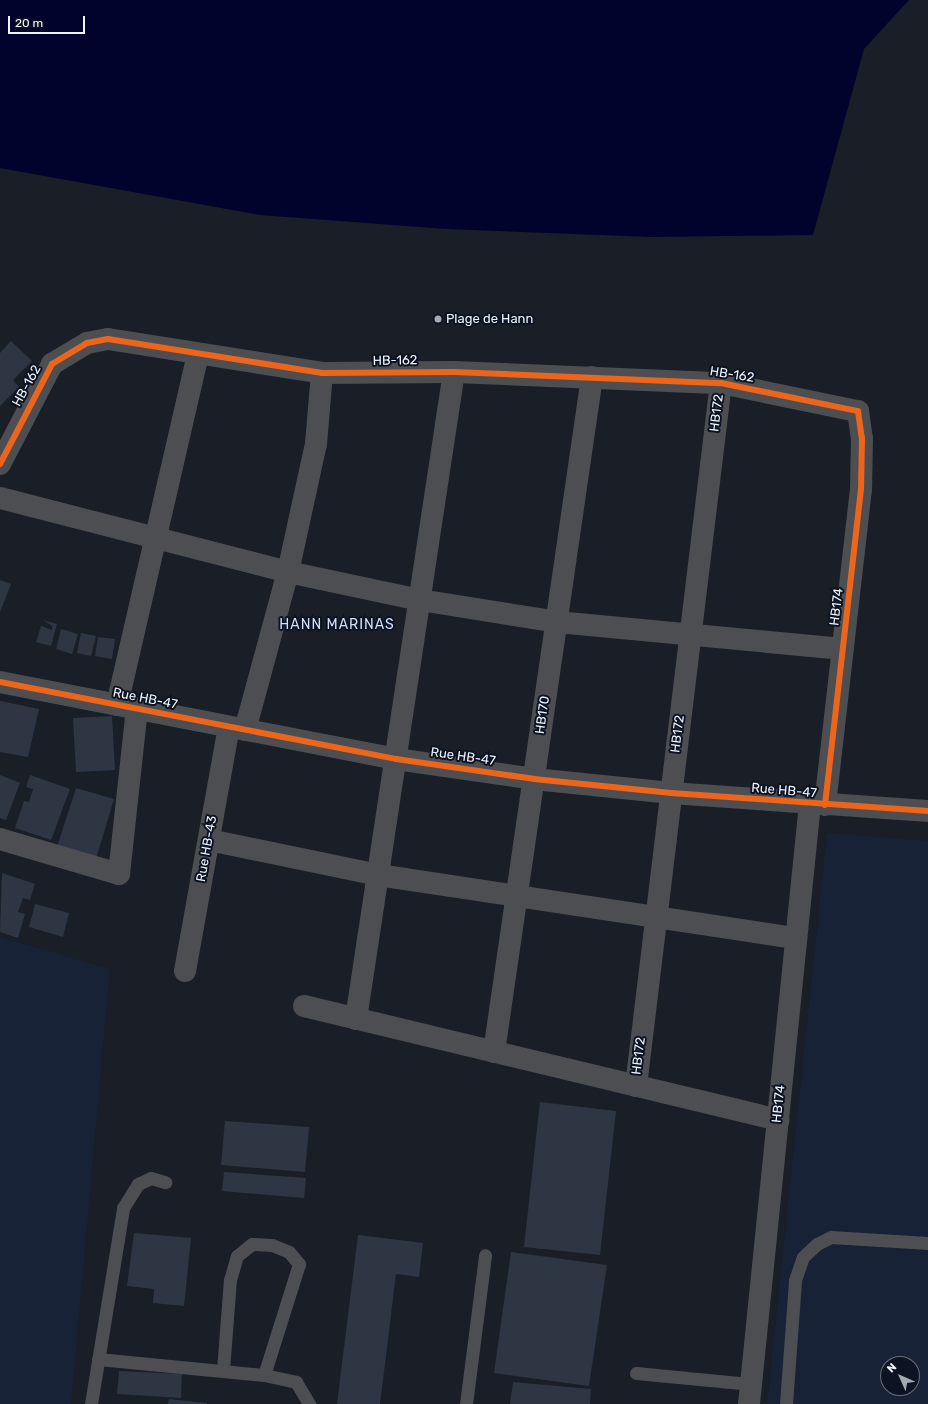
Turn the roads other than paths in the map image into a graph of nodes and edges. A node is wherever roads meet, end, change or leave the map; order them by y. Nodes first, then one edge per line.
1 (198, 354) junction
2 (454, 372) junction
3 (322, 373) junction
4 (592, 377) junction
5 (721, 383) junction
6 (858, 411) joint
7 (0, 464) edge
8 (0, 498) edge
9 (154, 538) junction
10 (288, 572) junction
11 (420, 600) junction
12 (557, 622) junction
13 (690, 635) junction
14 (843, 650) junction
15 (0, 682) edge
16 (127, 707) junction
17 (237, 728) junction
18 (396, 759) junction
19 (534, 779) junction
20 (671, 793) junction
21 (818, 804) junction
22 (928, 811) edge
23 (0, 839) edge
24 (209, 840) junction
25 (378, 875) junction
26 (517, 896) junction
27 (656, 917) junction
28 (796, 938) junction
29 (185, 971) dead end
30 (304, 1006) dead end
31 (356, 1019) junction
32 (494, 1052) junction
33 (636, 1086) junction
34 (778, 1120) junction
35 (166, 1182) dead end
36 (928, 1243) edge
37 (484, 1255) dead end
38 (98, 1359) junction
39 (223, 1370) junction
40 (636, 1373) dead end
41 (264, 1375) junction
42 (750, 1394) edge
43 (91, 1404) edge
44 (309, 1404) edge
45 (466, 1404) edge
46 (786, 1404) edge

1 - 3 street, HB-162
1 - 7 street, HB-162
1 - 9 street
2 - 3 street, HB-162
2 - 4 street, HB-162
2 - 11 street
3 - 10 street, Rue HB-43
4 - 5 street, HB-162
4 - 12 street, HB170
5 - 6 street, HB-162
5 - 13 street, HB172
6 - 14 street, HB174
8 - 9 street
9 - 10 street
9 - 16 street
10 - 11 street
10 - 17 street, Rue HB-43
11 - 12 street
11 - 18 street
12 - 13 street
12 - 19 street, HB170
13 - 14 street
13 - 20 street, HB172
14 - 21 street, HB174
15 - 16 street, Rue HB-47
16 - 17 street, Rue HB-47
16 - 23 street
17 - 18 street, Rue HB-47
17 - 24 street, Rue HB-43
18 - 19 street, Rue HB-47
18 - 25 street
19 - 20 street, Rue HB-47
19 - 26 street, HB170
20 - 21 street, Rue HB-47
20 - 27 street, HB172
21 - 22 street, Rue HB-47
21 - 28 street, HB174
24 - 25 street
24 - 29 street, Rue HB-43
25 - 26 street
25 - 31 street
26 - 27 street
26 - 32 street, HB170
27 - 28 street
27 - 33 street, HB172
28 - 34 street, HB174
30 - 31 street
31 - 32 street
32 - 33 street
33 - 34 street
34 - 42 street, HB174
35 - 38 lane
36 - 46 lane
37 - 45 lane
38 - 39 lane
38 - 43 lane
39 - 41 lane
39 - 41 lane
40 - 42 lane
41 - 44 lane

